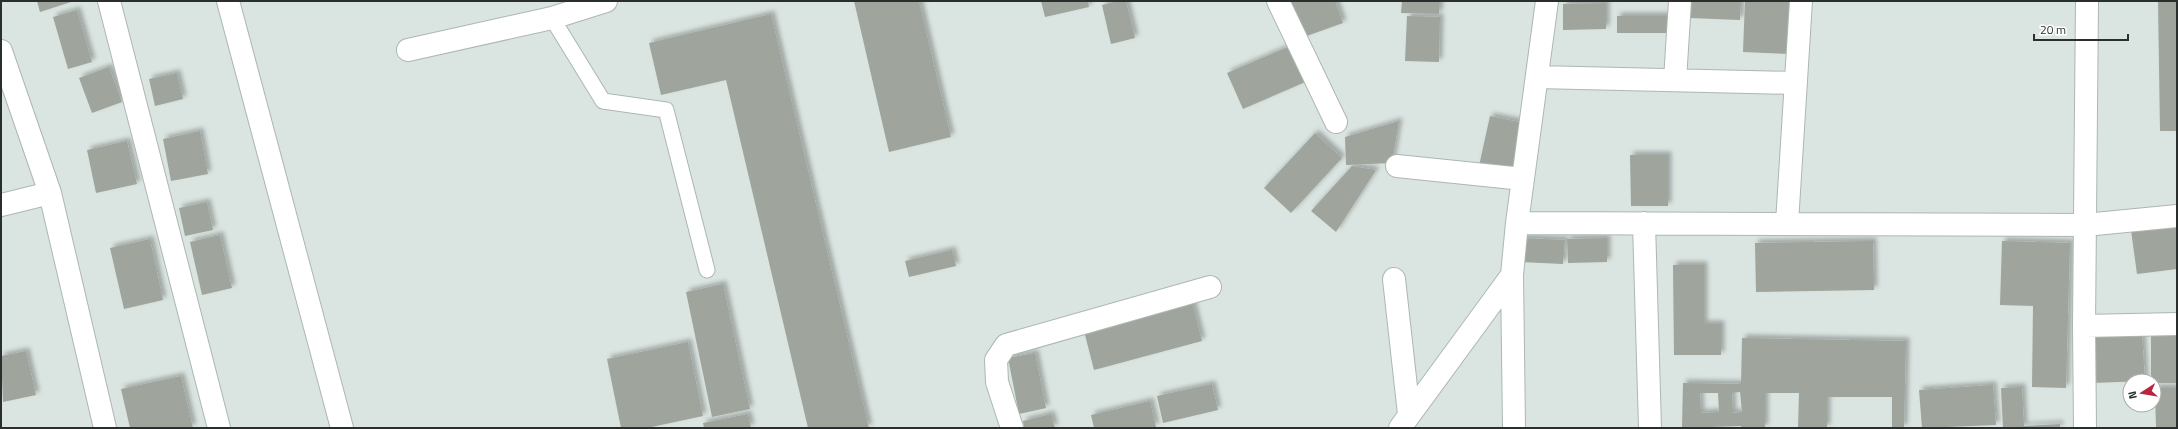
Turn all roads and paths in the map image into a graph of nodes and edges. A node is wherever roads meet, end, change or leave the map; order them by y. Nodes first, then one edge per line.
1 (109, 1) edge
2 (228, 1) edge
3 (606, 1) edge
4 (1278, 1) edge
5 (1547, 1) edge
6 (1680, 1) edge
7 (1800, 1) edge
8 (2087, 1) edge
9 (552, 18) junction
10 (408, 50) dead end
11 (1, 51) edge
12 (1537, 76) junction
13 (1675, 80) junction
14 (1796, 83) junction
15 (1336, 122) dead end
16 (1397, 166) dead end
17 (1523, 179) junction
18 (50, 193) junction
19 (1, 205) edge
20 (2177, 216) edge
21 (1644, 223) junction
22 (1787, 223) junction
23 (1517, 224) junction
24 (2085, 225) junction
25 (707, 270) dead end
26 (1512, 275) junction
27 (1394, 279) dead end
28 (1210, 287) dead end
29 (2177, 324) edge
30 (2084, 326) junction
31 (1405, 421) edge
32 (105, 428) edge
33 (219, 428) edge
34 (342, 428) edge
35 (1012, 428) edge
36 (1514, 428) edge
37 (1650, 428) edge
38 (2085, 428) edge

1 - 33 street
2 - 34 street
3 - 9 street
4 - 15 street
5 - 12 street
6 - 13 street
7 - 14 street
8 - 24 street
9 - 10 street
9 - 25 lane
11 - 18 street
12 - 13 street
12 - 17 street
13 - 14 street
14 - 22 street
16 - 17 street
17 - 23 street
18 - 19 street
18 - 32 street
20 - 24 street
21 - 22 street
21 - 23 street
21 - 37 street
22 - 24 street
23 - 26 street
24 - 30 street
26 - 31 street
26 - 36 street
27 - 31 street
28 - 35 street
29 - 30 street
30 - 38 street

